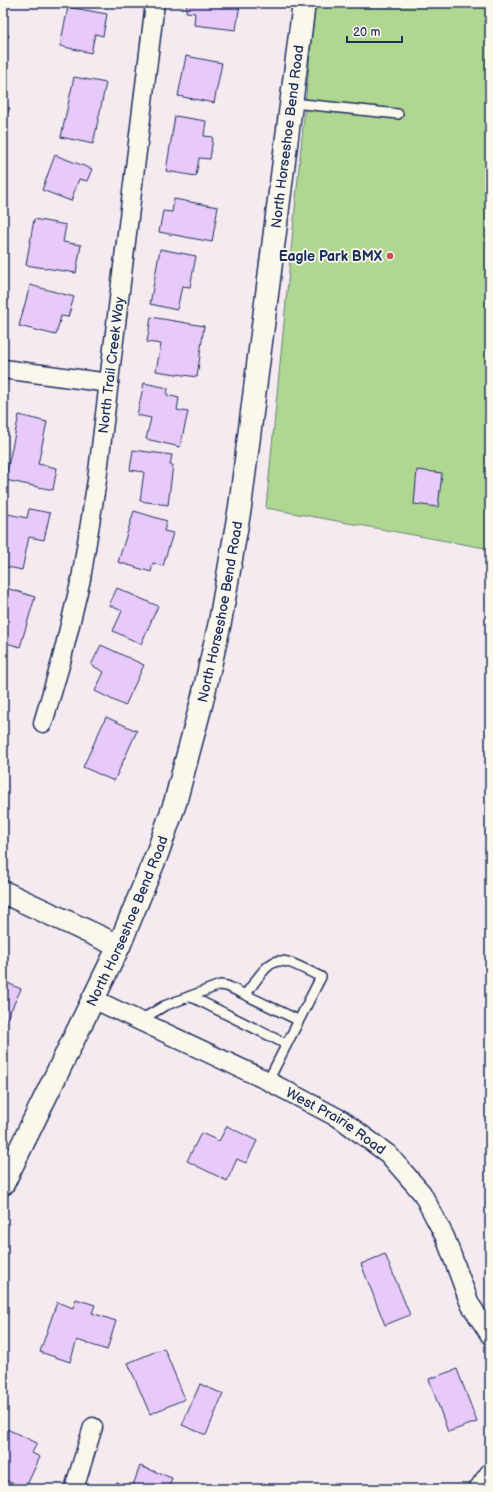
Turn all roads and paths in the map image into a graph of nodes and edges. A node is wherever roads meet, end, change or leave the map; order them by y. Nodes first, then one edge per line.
1 (155, 3) edge
2 (304, 3) edge
3 (293, 103) junction
4 (398, 114) dead end
5 (3, 369) edge
6 (109, 383) junction
7 (43, 723) dead end
8 (3, 892) edge
9 (119, 946) junction
10 (246, 994) junction
11 (190, 996) junction
12 (93, 999) junction
13 (298, 1020) junction
14 (139, 1021) junction
15 (286, 1044) junction
16 (268, 1081) junction
17 (3, 1184) edge
18 (490, 1335) edge
19 (93, 1427) dead end
20 (490, 1472) edge
21 (74, 1489) edge
22 (478, 1489) edge

1 - 6 street, North Trail Creek Way
2 - 3 street, North Horseshoe Bend Road
3 - 4 lane
3 - 9 street, North Horseshoe Bend Road
5 - 6 street
6 - 7 street, North Trail Creek Way
8 - 9 street
9 - 12 street, North Horseshoe Bend Road
10 - 11 lane
10 - 13 lane
10 - 13 lane
11 - 14 lane
11 - 15 lane
12 - 14 street, West Prairie Road
12 - 17 street, North Horseshoe Bend Road
13 - 15 lane
14 - 16 street, West Prairie Road
15 - 16 lane
16 - 18 street, West Prairie Road
19 - 21 street
20 - 22 street

